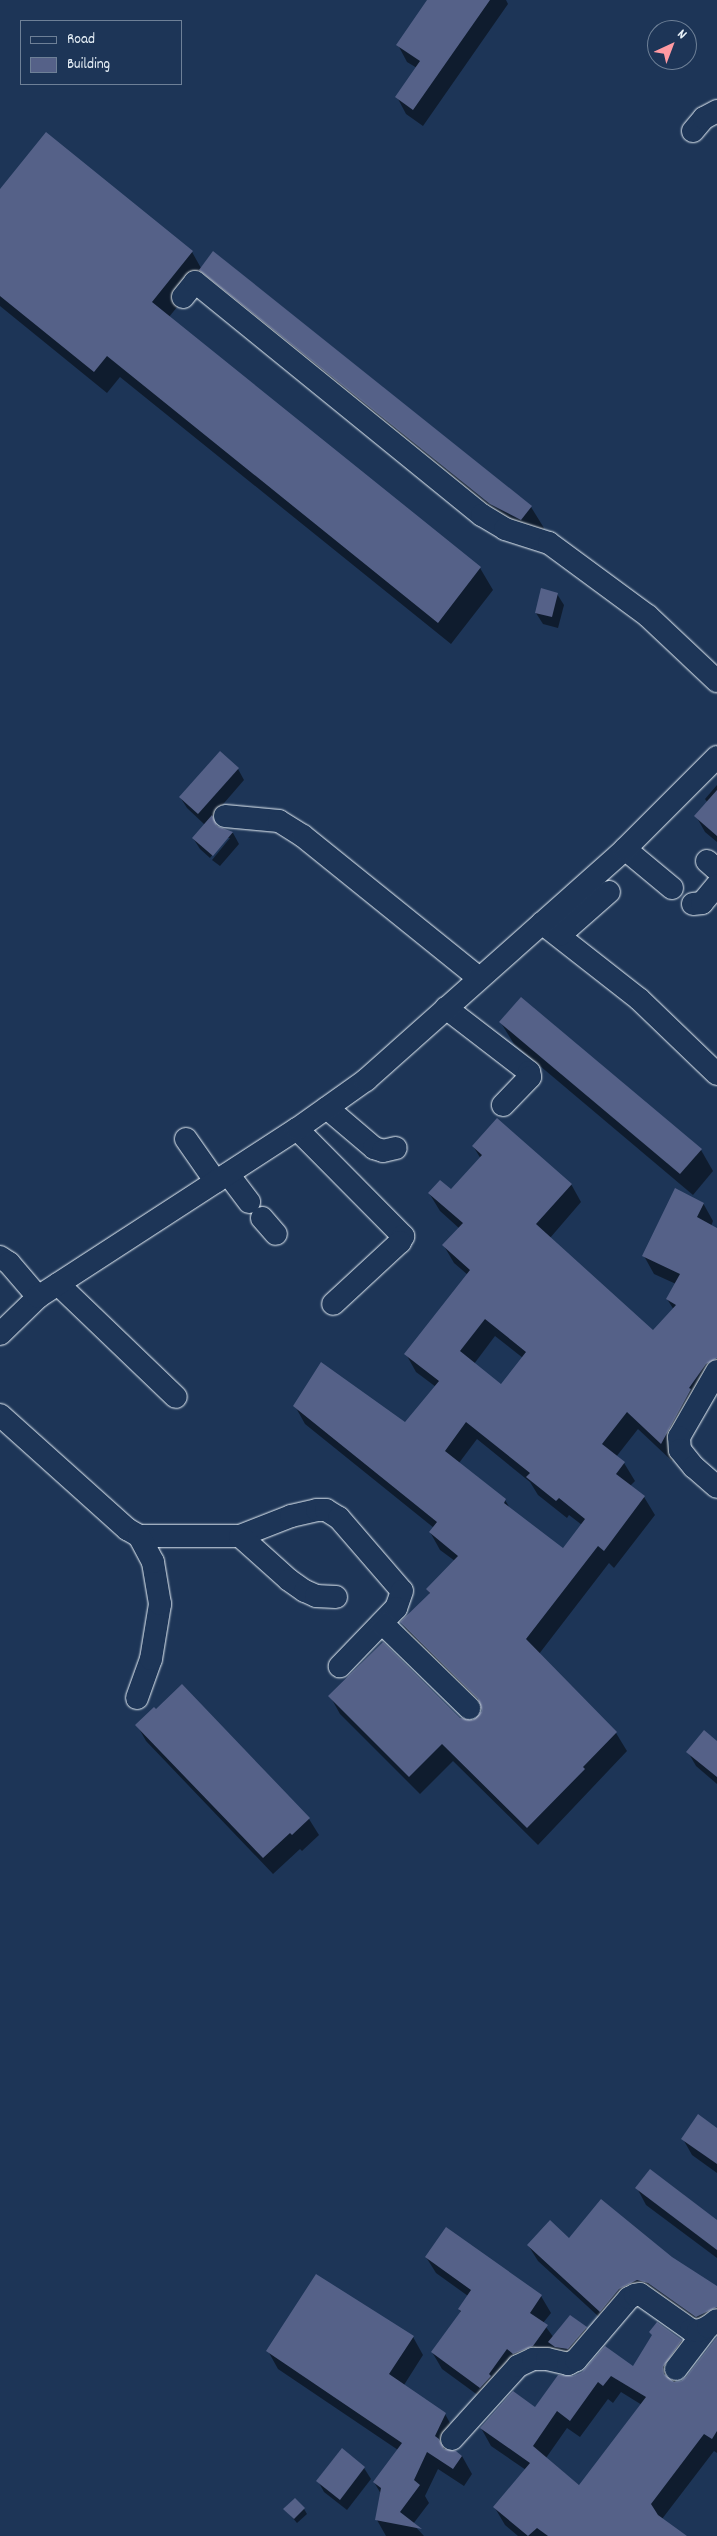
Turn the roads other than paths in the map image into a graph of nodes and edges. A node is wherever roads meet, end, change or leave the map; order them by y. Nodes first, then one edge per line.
1 (717, 111) edge
2 (692, 131) dead end
3 (183, 297) dead end
4 (717, 681) edge
5 (714, 767) edge
6 (225, 816) dead end
7 (624, 849) junction
8 (717, 885) edge
9 (672, 888) dead end
10 (609, 892) dead end
11 (693, 904) dead end
12 (551, 929) junction
13 (479, 978) junction
14 (446, 1008) junction
15 (717, 1074) edge
16 (503, 1106) dead end
17 (327, 1108) junction
18 (297, 1129) junction
19 (186, 1139) dead end
20 (396, 1148) dead end
21 (222, 1178) junction
22 (262, 1218) dead end
23 (0, 1257) edge
24 (58, 1284) junction
25 (38, 1297) junction
26 (333, 1304) dead end
27 (0, 1334) edge
28 (717, 1371) edge
29 (176, 1397) dead end
30 (0, 1415) edge
31 (717, 1487) edge
32 (139, 1536) junction
33 (240, 1536) junction
34 (336, 1597) dead end
35 (382, 1623) junction
36 (340, 1666) dead end
37 (137, 1698) dead end
38 (469, 1708) dead end
39 (713, 2323) edge
40 (676, 2369) dead end
41 (452, 2439) dead end

1 - 2 street
3 - 4 street
5 - 7 street
6 - 13 street
7 - 9 street
7 - 12 street
8 - 11 street
10 - 12 street
12 - 13 street
12 - 15 street
13 - 14 street
14 - 16 street
14 - 17 street
17 - 18 street
17 - 20 street
18 - 21 street
18 - 26 street
19 - 21 street
21 - 22 street
21 - 24 street
23 - 25 street
24 - 25 street
24 - 29 street
25 - 27 street
28 - 31 street
30 - 32 street
32 - 33 street
32 - 37 street
33 - 34 street
33 - 35 street
35 - 36 street
35 - 38 street
39 - 40 street
39 - 41 street

